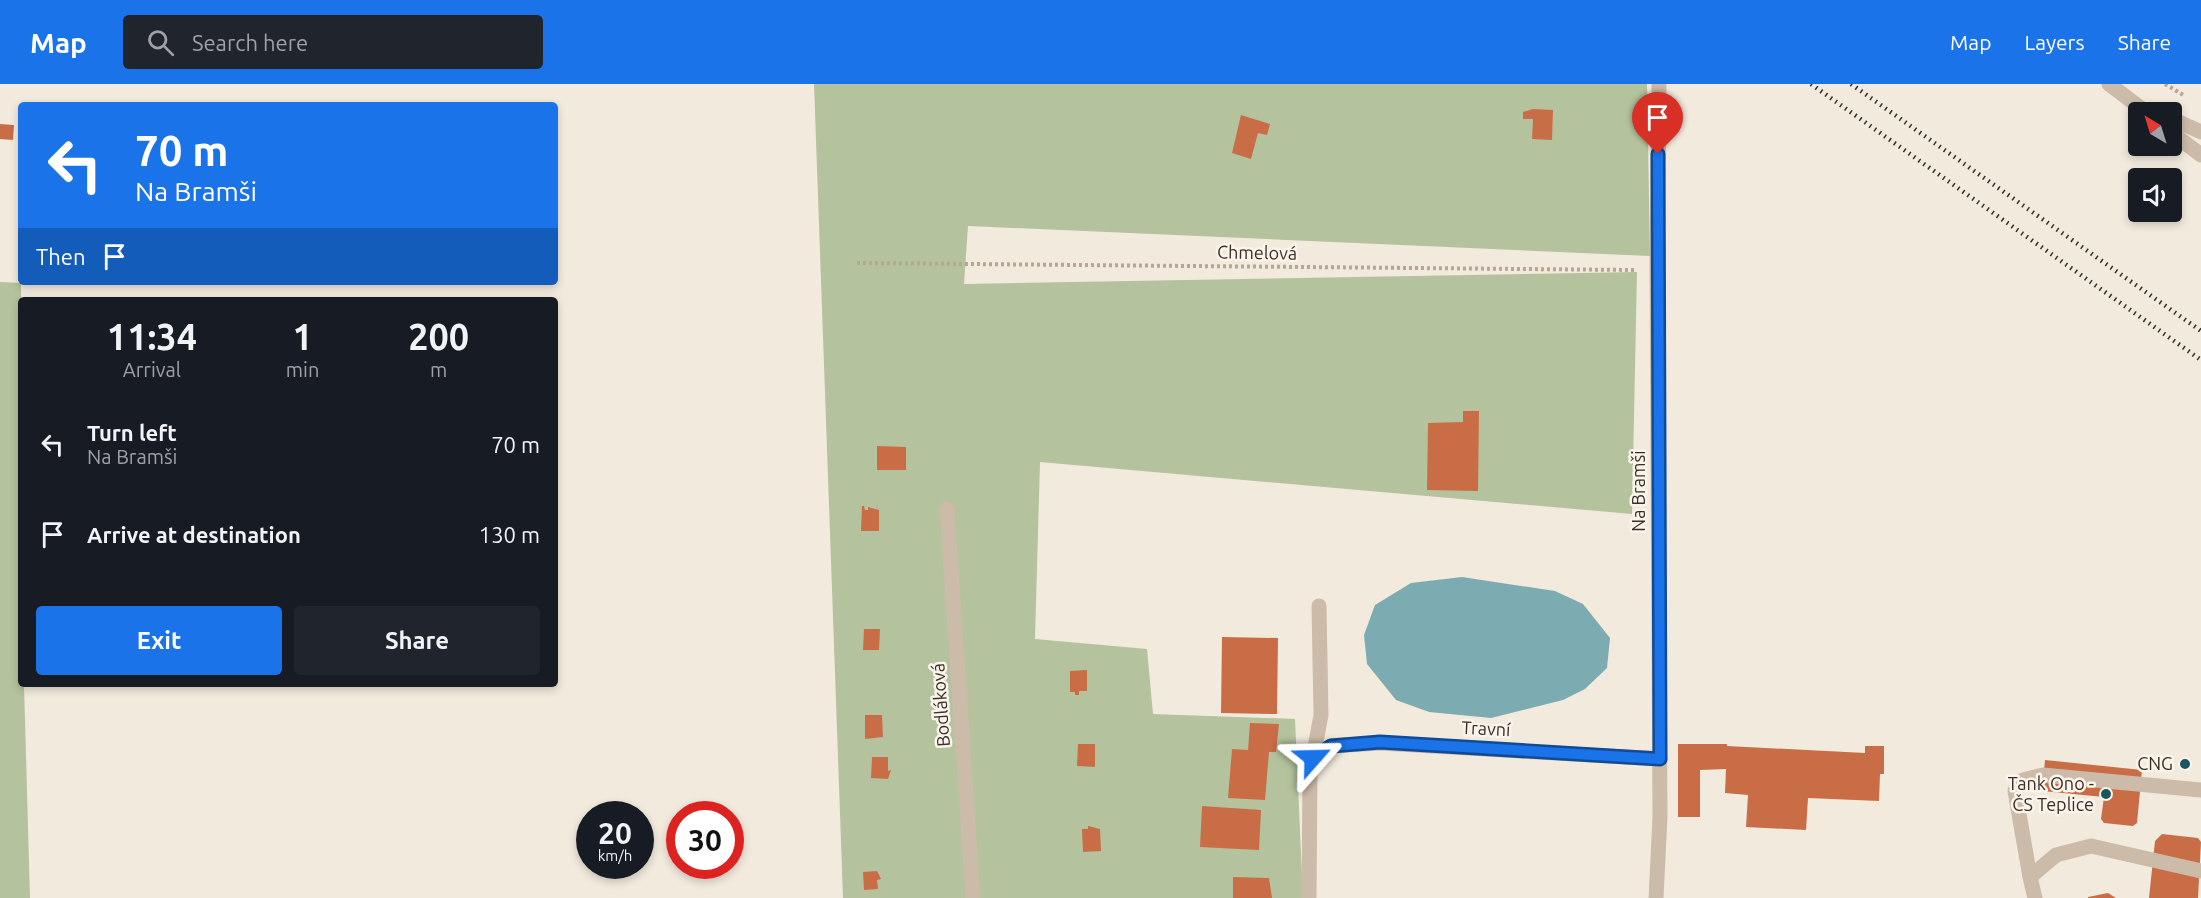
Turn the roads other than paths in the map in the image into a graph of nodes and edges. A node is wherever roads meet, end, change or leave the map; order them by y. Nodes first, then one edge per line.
1 (1659, 84) edge
2 (2109, 84) edge
3 (2131, 100) junction
4 (2134, 102) edge
5 (2136, 102) edge
6 (2182, 123) edge
7 (2201, 132) edge
8 (2182, 141) edge
9 (2201, 155) edge
10 (947, 509) dead end
11 (1319, 606) dead end
12 (1313, 758) junction
13 (1660, 759) junction
14 (2201, 790) edge
15 (2201, 871) edge
16 (2030, 877) junction
17 (973, 898) edge
18 (1309, 898) edge
19 (1656, 898) edge
20 (2035, 898) edge

1 - 13 street, Na Bramši
2 - 3 street
3 - 4 street
3 - 5 street
6 - 7 street
8 - 9 street
10 - 17 street, Bodláková
11 - 12 street
12 - 13 street, Travní
12 - 18 street
13 - 19 street, Na Bramši
14 - 16 street
15 - 16 street
16 - 20 street

